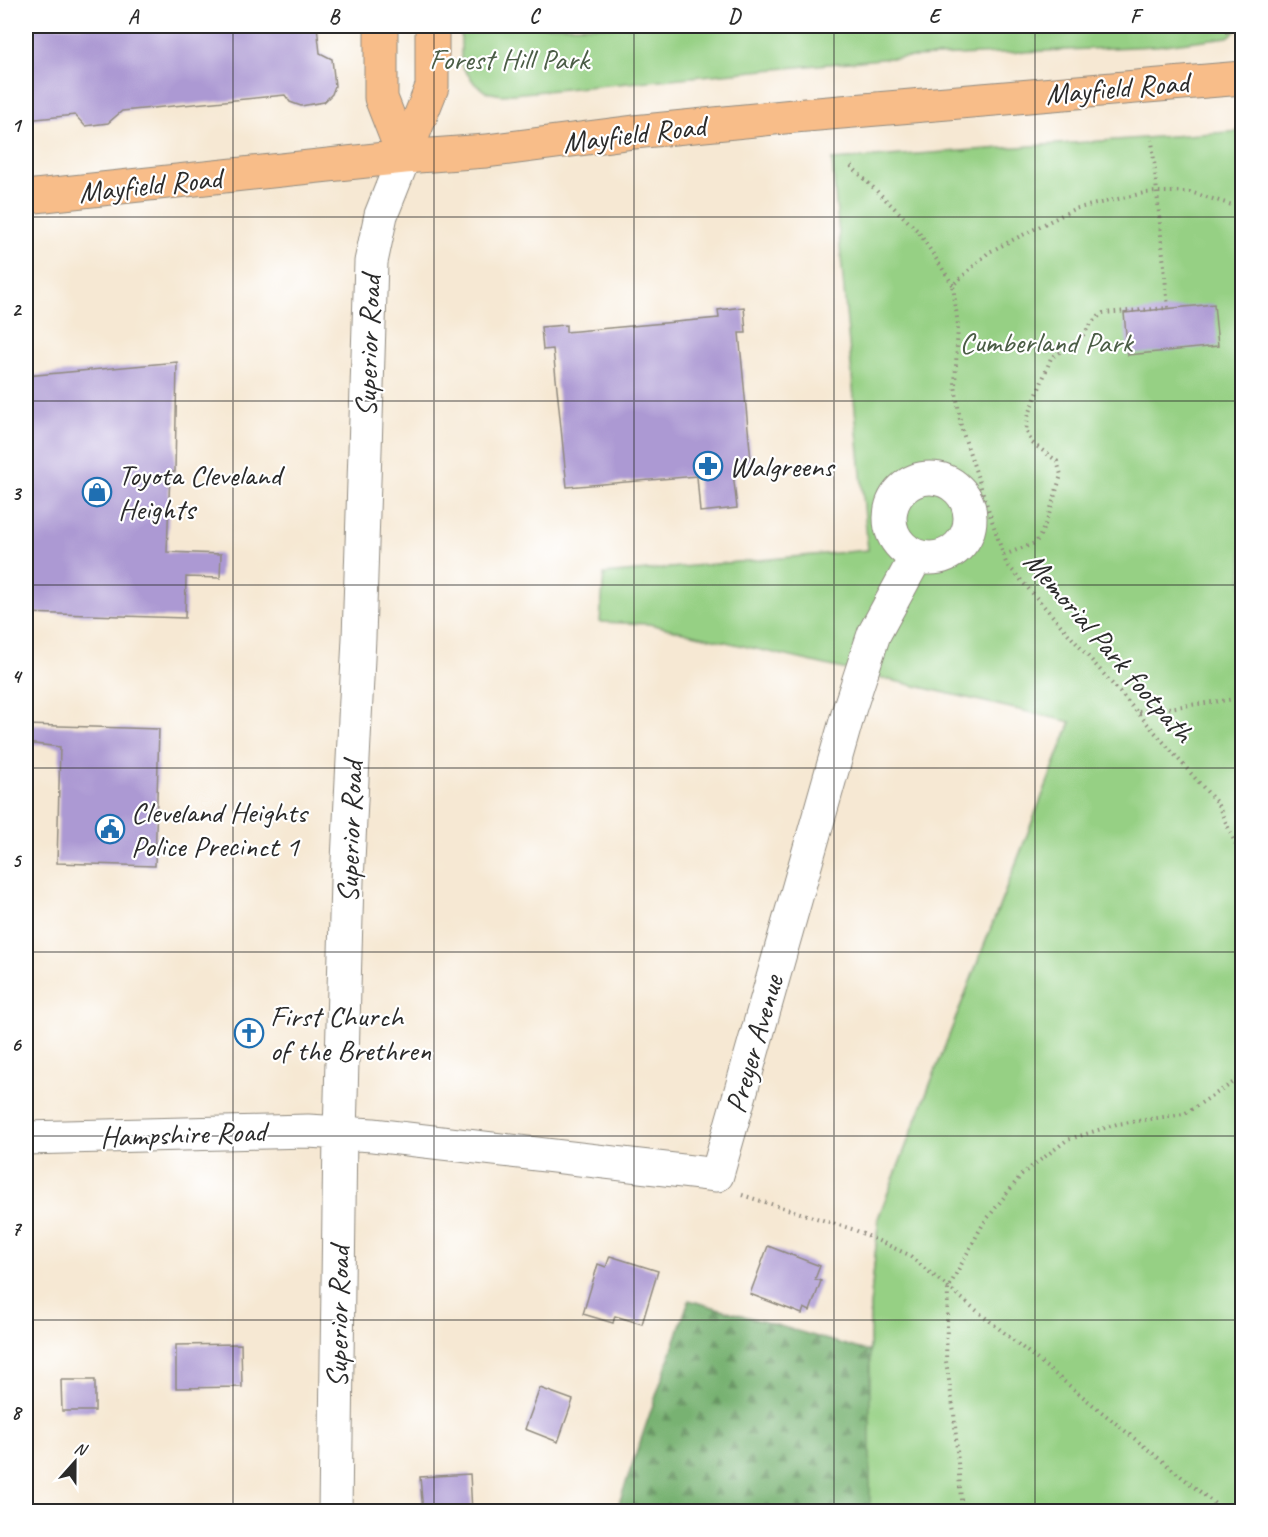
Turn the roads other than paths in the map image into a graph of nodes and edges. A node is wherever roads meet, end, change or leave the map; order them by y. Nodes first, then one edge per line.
1 (381, 26) edge
2 (432, 26) edge
3 (1242, 78) edge
4 (404, 158) junction
5 (26, 197) edge
6 (916, 556) dead end
7 (340, 1133) junction
8 (26, 1138) edge
9 (335, 1512) edge

1 - 4 main road
2 - 4 main road, Superior Road
3 - 4 main road, Mayfield Road
4 - 5 main road, Mayfield Road
4 - 7 street, Superior Road
6 - 7 street, Preyer Avenue
7 - 8 street, Hampshire Road
7 - 9 street, Superior Road

